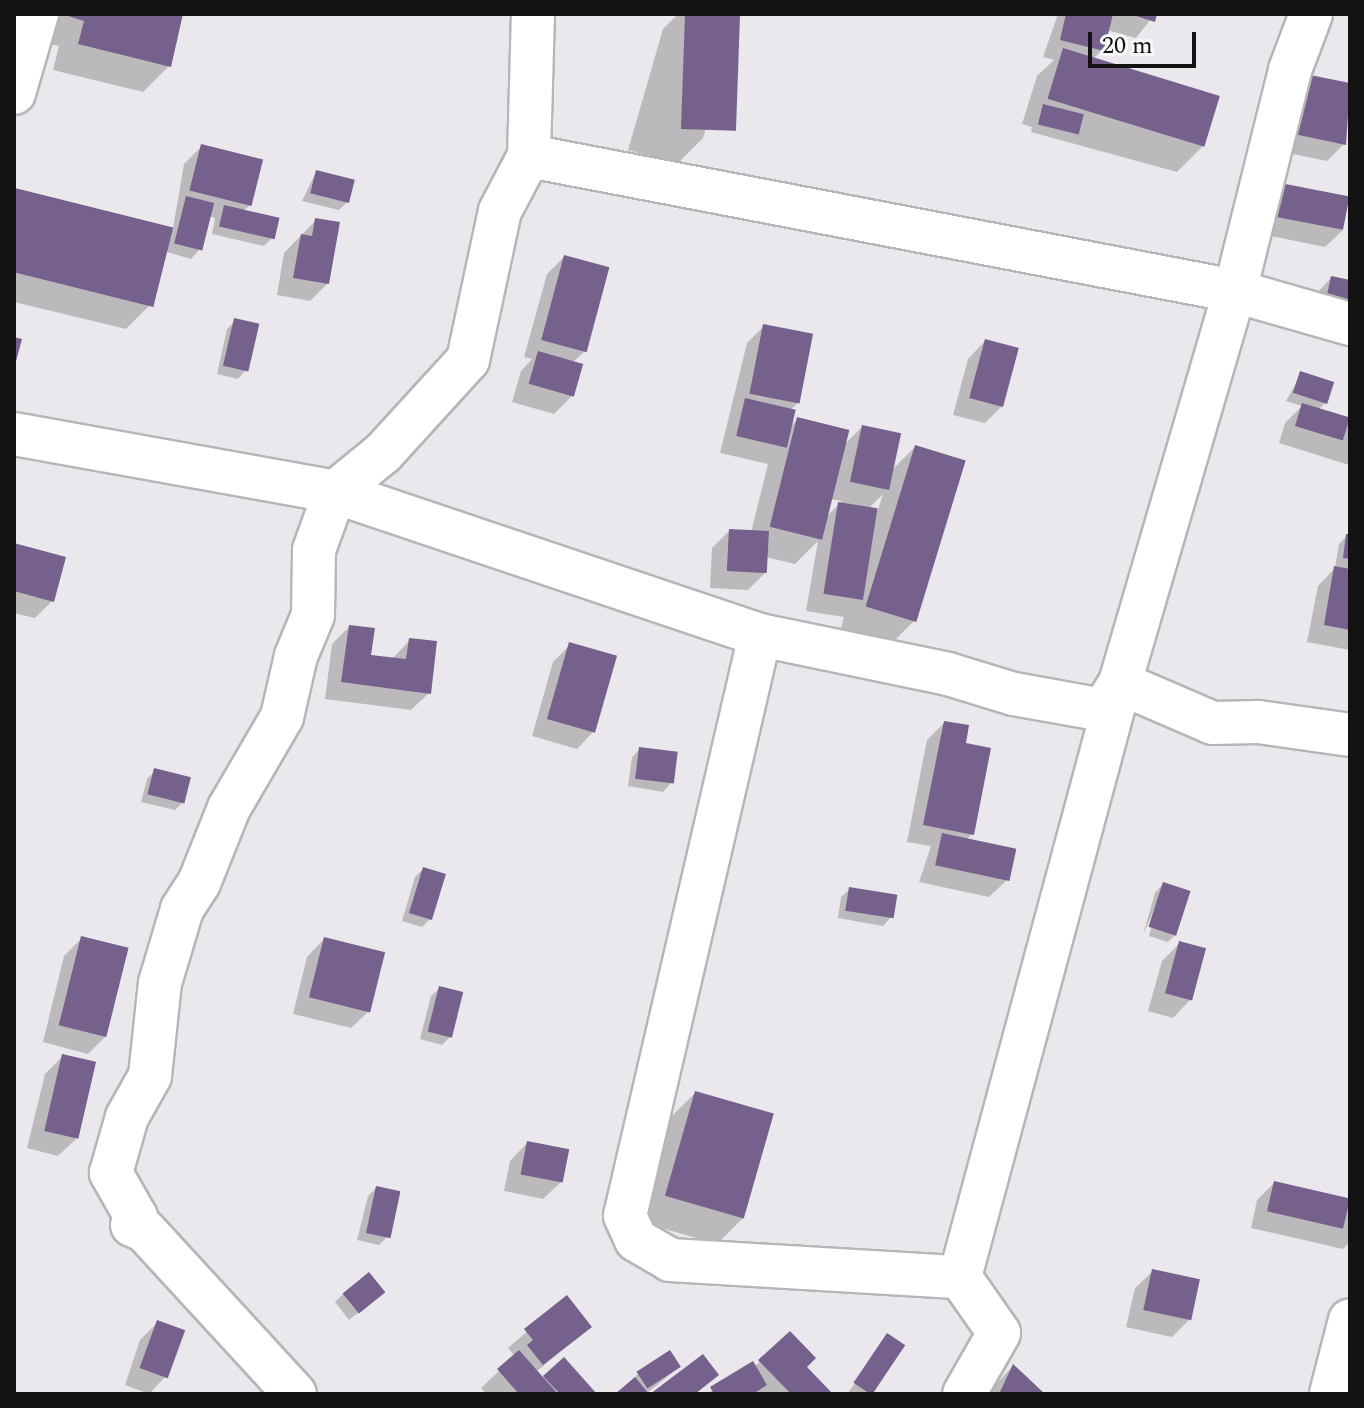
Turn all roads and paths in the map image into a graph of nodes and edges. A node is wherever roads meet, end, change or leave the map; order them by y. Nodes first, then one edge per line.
1 (37, 14) edge
2 (533, 14) edge
3 (1311, 14) edge
4 (14, 93) edge
5 (529, 156) junction
6 (1235, 291) junction
7 (1350, 324) edge
8 (14, 434) edge
9 (335, 492) junction
10 (760, 635) junction
11 (1120, 683) junction
12 (1350, 735) edge
13 (960, 1277) junction
14 (1350, 1320) edge
15 (295, 1394) edge
16 (964, 1394) edge
17 (1331, 1394) edge

1 - 4 street
2 - 5 street
3 - 6 street
5 - 6 street
5 - 9 street
6 - 7 street
6 - 11 street
8 - 9 street
9 - 10 street
9 - 15 street
10 - 11 street
10 - 13 street
11 - 12 street
11 - 13 street
13 - 16 street
14 - 17 street

